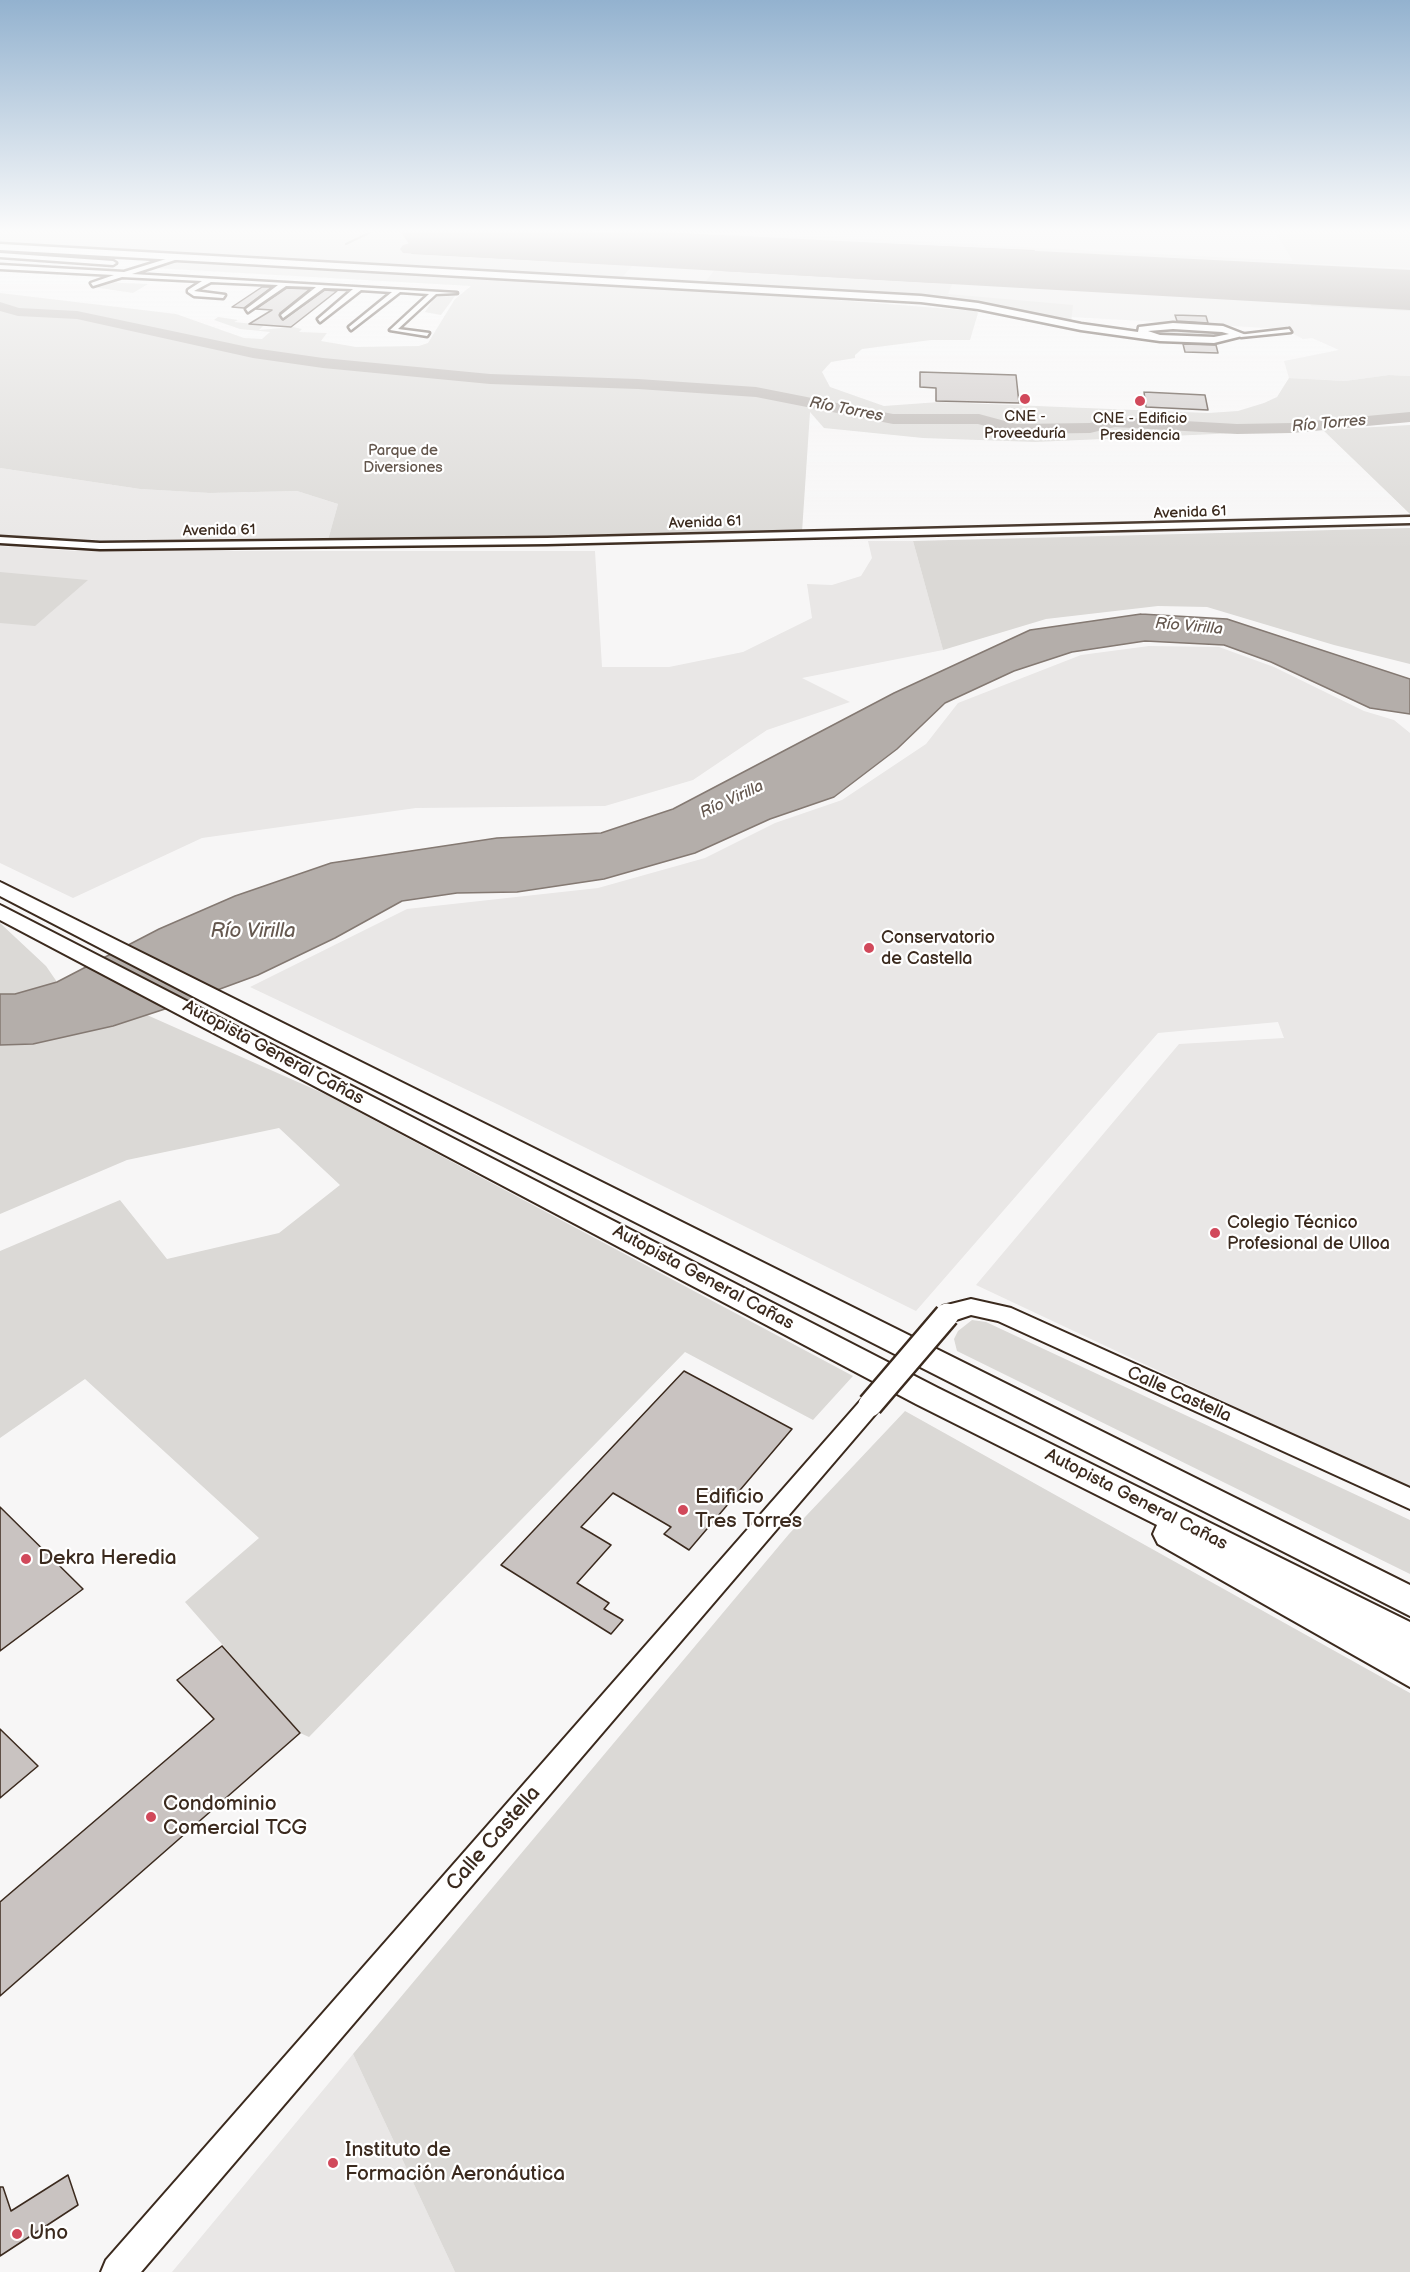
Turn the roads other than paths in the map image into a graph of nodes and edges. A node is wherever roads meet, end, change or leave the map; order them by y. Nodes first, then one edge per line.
1 (1185, 338) edge
2 (1215, 338) edge
3 (1410, 520) edge
4 (0, 540) edge
5 (4, 898) edge
6 (265, 1036) junction
7 (927, 1396) junction
8 (1410, 1499) edge
9 (1303, 1547) junction
10 (1410, 1590) edge
11 (1410, 1601) edge
12 (1410, 1639) edge
13 (1410, 1671) edge
14 (118, 2272) edge

1 - 2 main road
3 - 4 street, Avenida 61
5 - 6 highway, Autopista General Cañas
6 - 7 highway, Autopista General Cañas
6 - 9 highway, Autopista General Cañas
7 - 12 highway, Autopista General Cañas
7 - 13 highway
8 - 14 street, Calle Castella, bridge
9 - 10 street
9 - 11 highway, Autopista General Cañas

